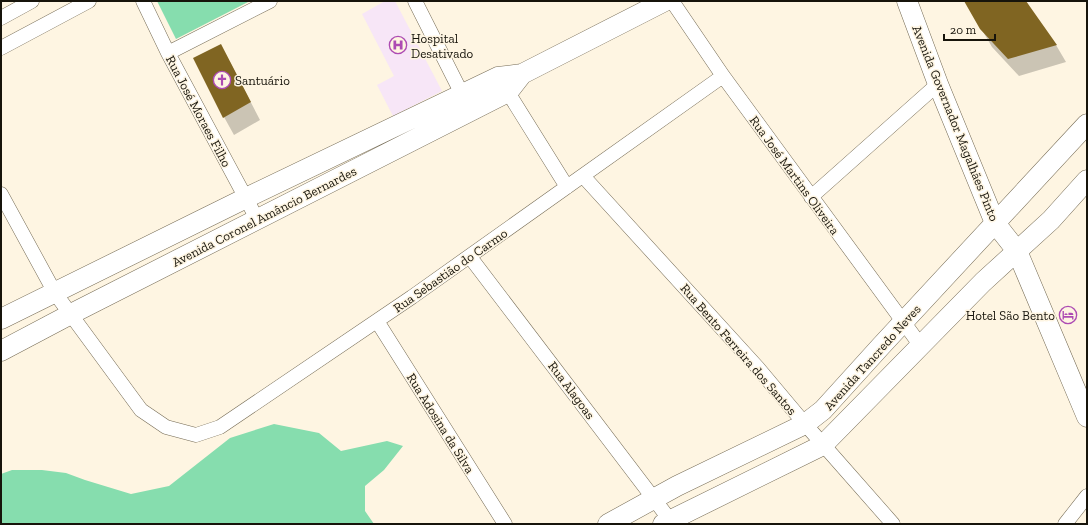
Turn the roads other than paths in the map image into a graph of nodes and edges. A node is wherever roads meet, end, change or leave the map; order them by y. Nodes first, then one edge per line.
1 (32, 1) edge
2 (89, 1) edge
3 (143, 1) edge
4 (270, 1) edge
5 (415, 1) edge
6 (665, 1) edge
7 (672, 1) edge
8 (907, 1) edge
9 (1, 18) edge
10 (1, 48) edge
11 (168, 53) junction
12 (723, 76) junction
13 (503, 84) junction
14 (938, 84) junction
15 (467, 103) junction
16 (1087, 124) edge
17 (584, 176) junction
18 (1087, 180) edge
19 (567, 187) junction
20 (1, 194) edge
21 (811, 197) junction
22 (246, 198) junction
23 (257, 220) junction
24 (995, 223) junction
25 (1017, 251) junction
26 (470, 257) junction
27 (55, 293) junction
28 (71, 314) junction
29 (1, 319) edge
30 (377, 321) junction
31 (903, 322) junction
32 (921, 346) junction
33 (1, 351) edge
34 (1087, 417) edge
35 (805, 424) junction
36 (823, 445) junction
37 (1087, 496) edge
38 (654, 498) junction
39 (669, 523) edge
40 (505, 524) edge
41 (608, 524) edge
42 (893, 524) edge
43 (1064, 524) edge

1 - 9 street
2 - 10 street
3 - 11 street, Rua José Moraes Filho
4 - 11 street
5 - 15 street
6 - 13 street, Avenida Coronel Amâncio Bernardes
7 - 12 street, Rua José Martins Oliveira
8 - 14 street, Avenida Governador Magalhães Pinto
11 - 22 street, Rua José Moraes Filho
12 - 17 street, Rua Sebastião do Carmo
12 - 21 street, Rua José Martins Oliveira
13 - 15 street, Avenida Coronel Amâncio Bernardes
13 - 19 street
14 - 21 street
14 - 24 street, Avenida Governador Magalhães Pinto
15 - 22 street, Avenida Coronel Amâncio Bernardes
15 - 23 street, Avenida Coronel Amâncio Bernardes
16 - 24 street, Avenida Tancredo Neves
17 - 19 street, Rua Sebastião do Carmo
17 - 35 street, Rua Bento Ferreira dos Santos
18 - 25 street, Avenida Tancredo Neves
19 - 26 street, Rua Sebastião do Carmo
20 - 27 street, Rua Sebastião do Carmo
21 - 31 street, Rua José Martins Oliveira
22 - 23 street, Rua José Moraes Filho
22 - 27 street, Avenida Coronel Amâncio Bernardes
23 - 28 street, Avenida Coronel Amâncio Bernardes
24 - 25 street, Avenida Governador Magalhães Pinto
24 - 31 street, Avenida Tancredo Neves
25 - 32 street, Avenida Tancredo Neves
25 - 34 street, Avenida Governador Magalhães Pinto
26 - 30 street, Rua Sebastião do Carmo
26 - 38 street, Rua Alagoas
27 - 28 street, Rua Sebastião do Carmo
27 - 29 street, Avenida Coronel Amâncio Bernardes
28 - 30 street, Rua Sebastião do Carmo
28 - 33 street, Avenida Coronel Amâncio Bernardes
30 - 40 street, Rua Adosina da Silva
31 - 32 street, Rua José Martins Oliveira
31 - 35 street, Avenida Tancredo Neves
32 - 36 street, Avenida Tancredo Neves
35 - 36 street, Rua Bento Ferreira dos Santos
35 - 38 street, Avenida Tancredo Neves
36 - 39 street, Avenida Tancredo Neves
36 - 42 street, Rua Bento Ferreira dos Santos
37 - 43 street
38 - 39 street, Rua Alagoas
38 - 41 street, Avenida Tancredo Neves

